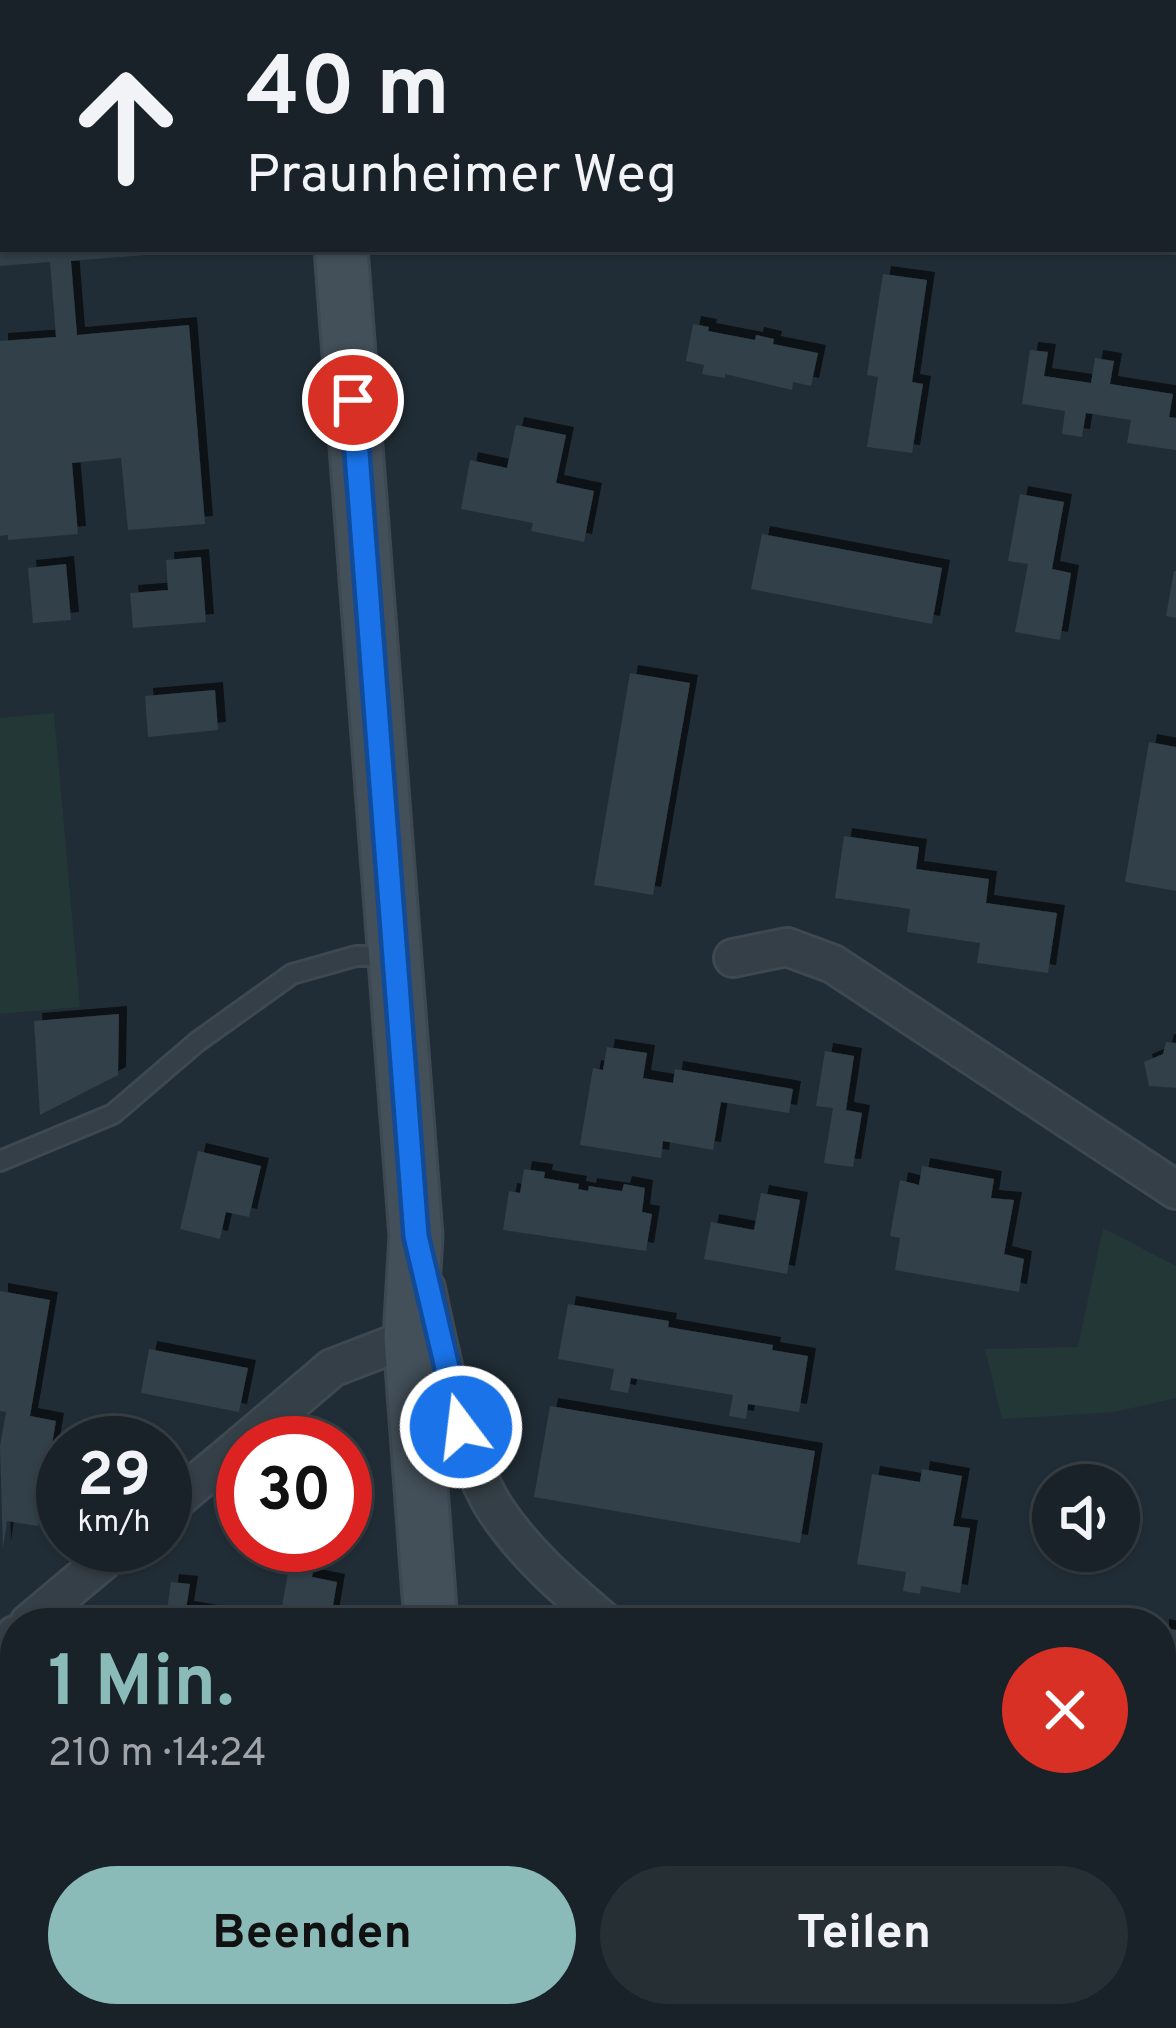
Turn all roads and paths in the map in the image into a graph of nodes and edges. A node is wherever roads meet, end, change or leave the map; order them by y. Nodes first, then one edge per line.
1 (341, 252) edge
2 (395, 956) junction
3 (734, 958) dead end
4 (0, 1161) edge
5 (1176, 1190) edge
6 (416, 1236) junction
7 (410, 1338) junction
8 (276, 1416) edge
9 (216, 1466) edge
10 (192, 1486) edge
11 (90, 1572) edge
12 (47, 1608) edge
13 (430, 1608) edge
14 (588, 1608) edge

1 - 2 main road
2 - 4 lane
2 - 6 main road
3 - 5 street
6 - 7 main road
6 - 14 street
7 - 8 street
7 - 13 main road
9 - 10 street
11 - 12 street

